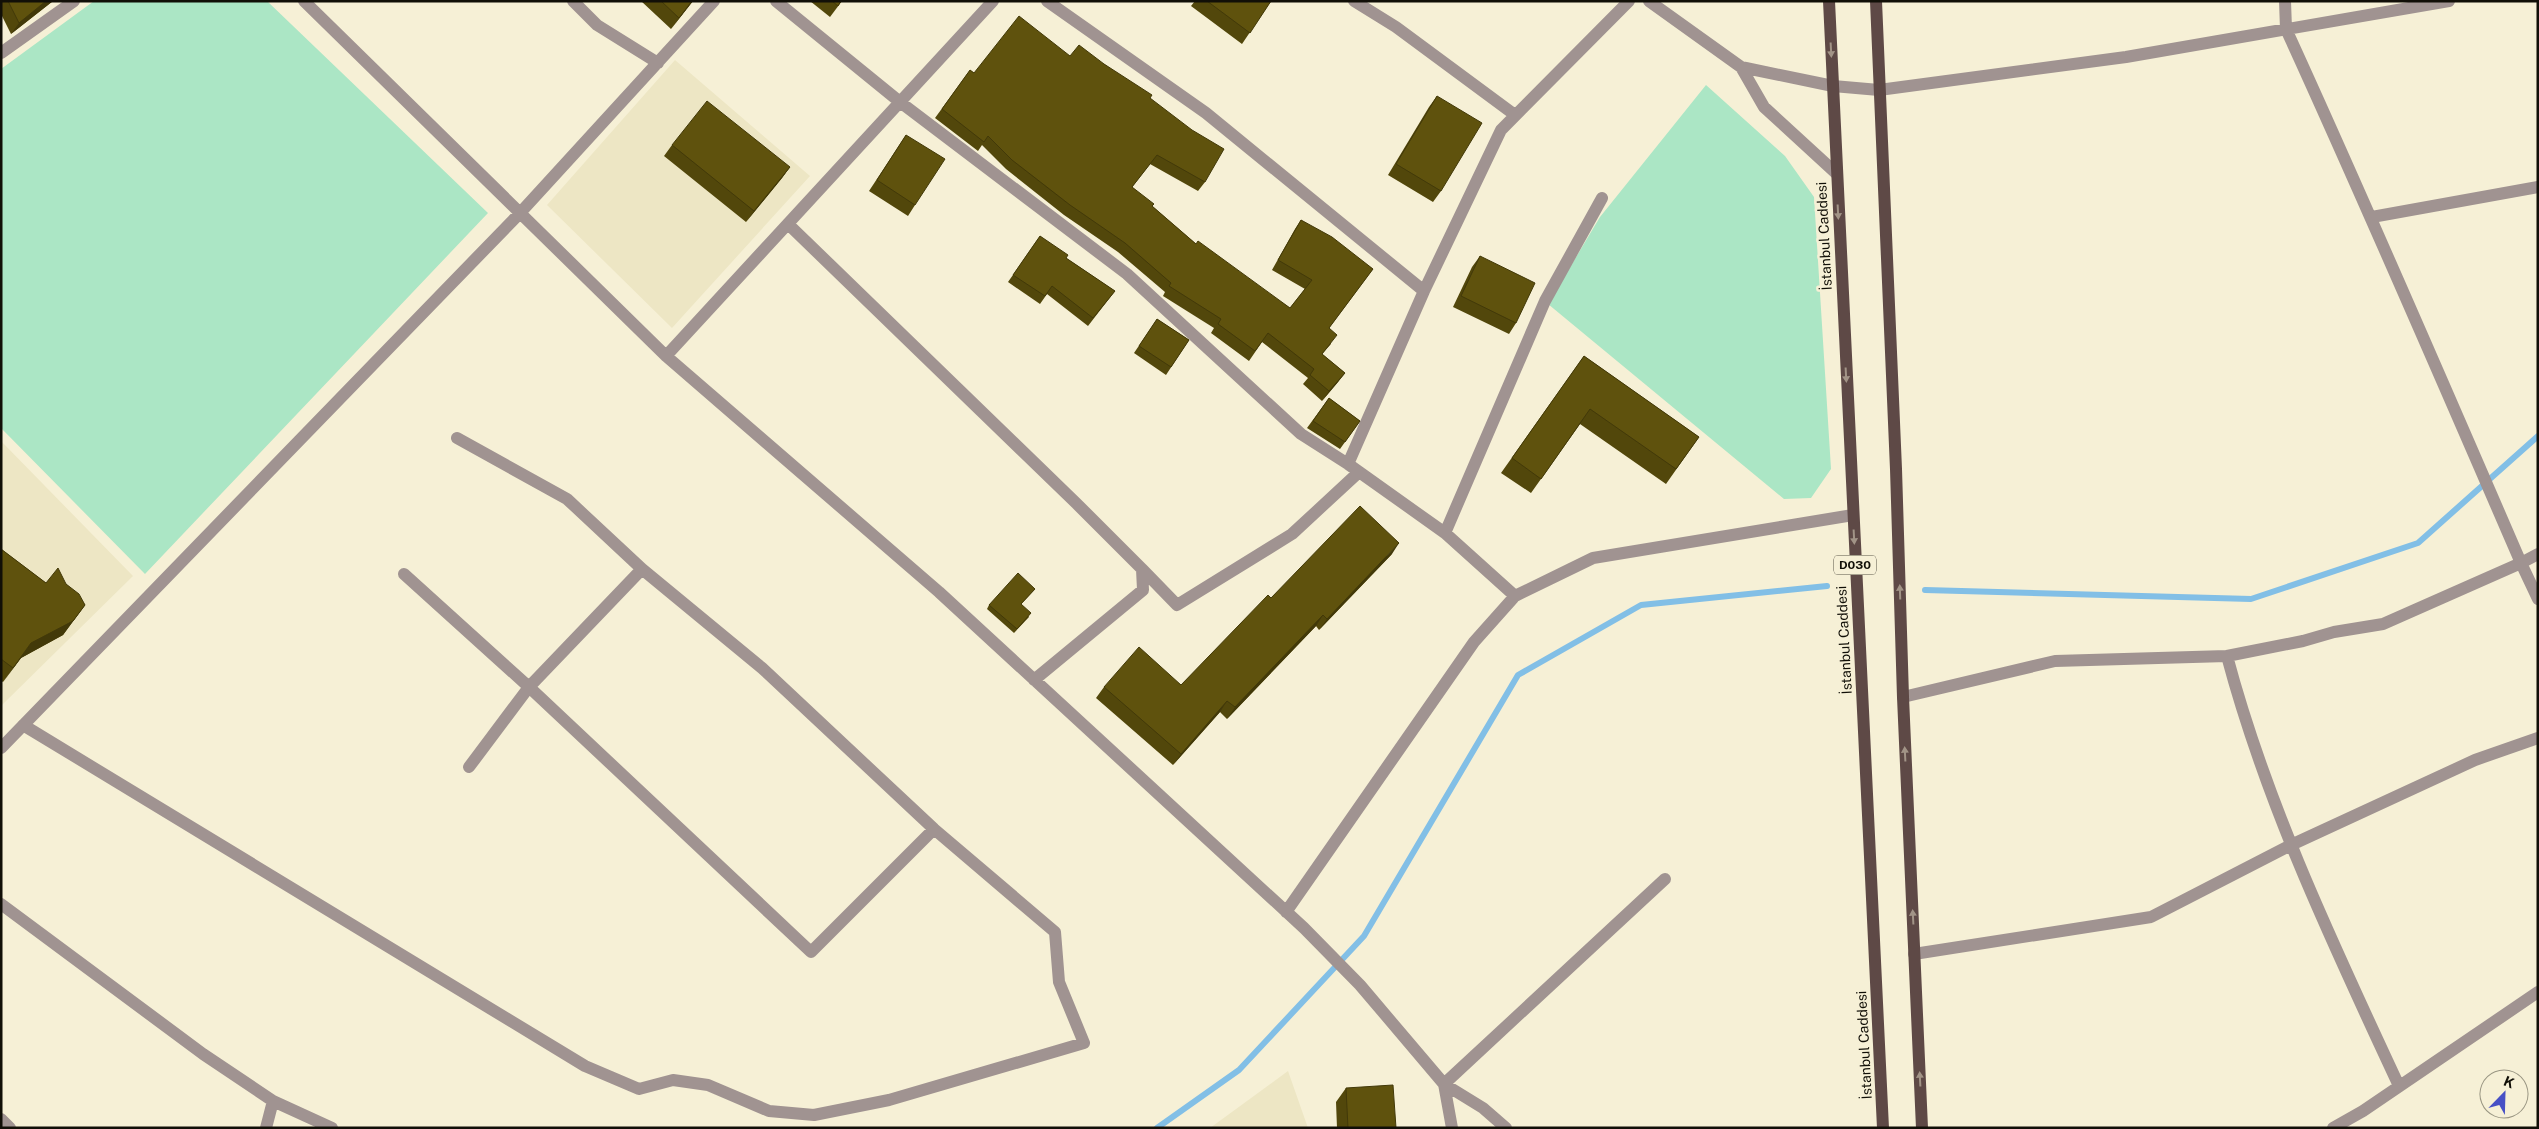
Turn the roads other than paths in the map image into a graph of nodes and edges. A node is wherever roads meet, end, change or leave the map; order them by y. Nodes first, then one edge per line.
1 (74, 1) edge
2 (304, 1) edge
3 (573, 1) edge
4 (714, 1) edge
5 (776, 1) edge
6 (993, 1) edge
7 (1047, 1) edge
8 (1354, 1) edge
9 (1629, 1) edge
10 (1649, 1) edge
11 (1829, 1) edge
12 (1876, 1) edge
13 (2285, 1) edge
14 (2450, 1) edge
15 (2286, 29) junction
16 (1, 53) edge
17 (658, 63) junction
18 (1741, 67) junction
19 (1833, 86) junction
20 (1879, 90) junction
21 (900, 102) junction
22 (1515, 116) junction
23 (1837, 174) junction
24 (2538, 187) edge
25 (1602, 198) dead end
26 (520, 214) junction
27 (2372, 217) junction
28 (788, 224) junction
29 (1424, 291) junction
30 (666, 356) junction
31 (457, 438) dead end
32 (1348, 464) junction
33 (1359, 472) junction
34 (1853, 515) junction
35 (1445, 533) junction
36 (2538, 554) edge
37 (2521, 563) junction
38 (642, 569) junction
39 (1142, 569) junction
40 (404, 574) dead end
41 (1515, 596) junction
42 (2538, 600) edge
43 (2227, 656) junction
44 (1034, 680) junction
45 (529, 687) junction
46 (1903, 697) junction
47 (24, 725) junction
48 (2538, 738) edge
49 (1, 748) edge
50 (469, 767) dead end
51 (934, 829) junction
52 (2291, 845) junction
53 (1665, 879) dead end
54 (1, 904) edge
55 (1286, 912) junction
56 (1914, 954) junction
57 (2538, 992) edge
58 (1444, 1084) junction
59 (2399, 1086) junction
60 (273, 1101) junction
61 (1, 1119) edge
62 (10, 1128) edge
63 (266, 1128) edge
64 (332, 1128) edge
65 (1452, 1128) edge
66 (1506, 1128) edge
67 (1883, 1128) edge
68 (1922, 1128) edge
69 (2333, 1128) edge

1 - 16 street
2 - 26 street
3 - 17 street
4 - 17 street
5 - 21 street
6 - 21 street
7 - 29 street
8 - 22 street
9 - 22 street
10 - 18 street
11 -> 19 main road, İstanbul Caddesi / D030
12 - 20 main road
13 - 15 street
14 - 15 street
15 - 20 street
15 - 27 street
17 - 26 street
18 - 19 street
18 - 23 street
19 - 20 street
19 - 23 main road, İstanbul Caddesi / D030
46 -> 20 main road
21 - 28 street
21 - 32 street
22 - 29 street
23 -> 34 main road, İstanbul Caddesi / D030
24 - 27 street
25 - 35 street
26 - 30 street
26 - 47 street
27 - 37 street
28 - 30 street
28 - 39 street
29 - 32 street
30 - 44 street
31 - 38 street
32 - 33 street
33 - 35 street
33 - 39 street
34 - 41 street
34 -> 67 main road, İstanbul Caddesi / D030
35 - 41 street
36 - 37 street
37 - 42 street
37 - 43 street
38 - 45 street
38 - 51 street
39 - 44 street
40 - 45 street
41 - 55 street
43 - 46 street
43 - 52 street
44 - 55 street
45 - 50 street
45 - 51 street
56 -> 46 main road
47 - 49 street
47 - 51 street
48 - 52 street
52 - 56 street
52 - 59 street
53 - 58 street
54 - 60 street
55 - 58 street
68 -> 56 main road
57 - 59 street
58 - 65 street
58 - 66 street
59 - 69 street
60 - 63 street
60 - 64 street
61 - 62 street

